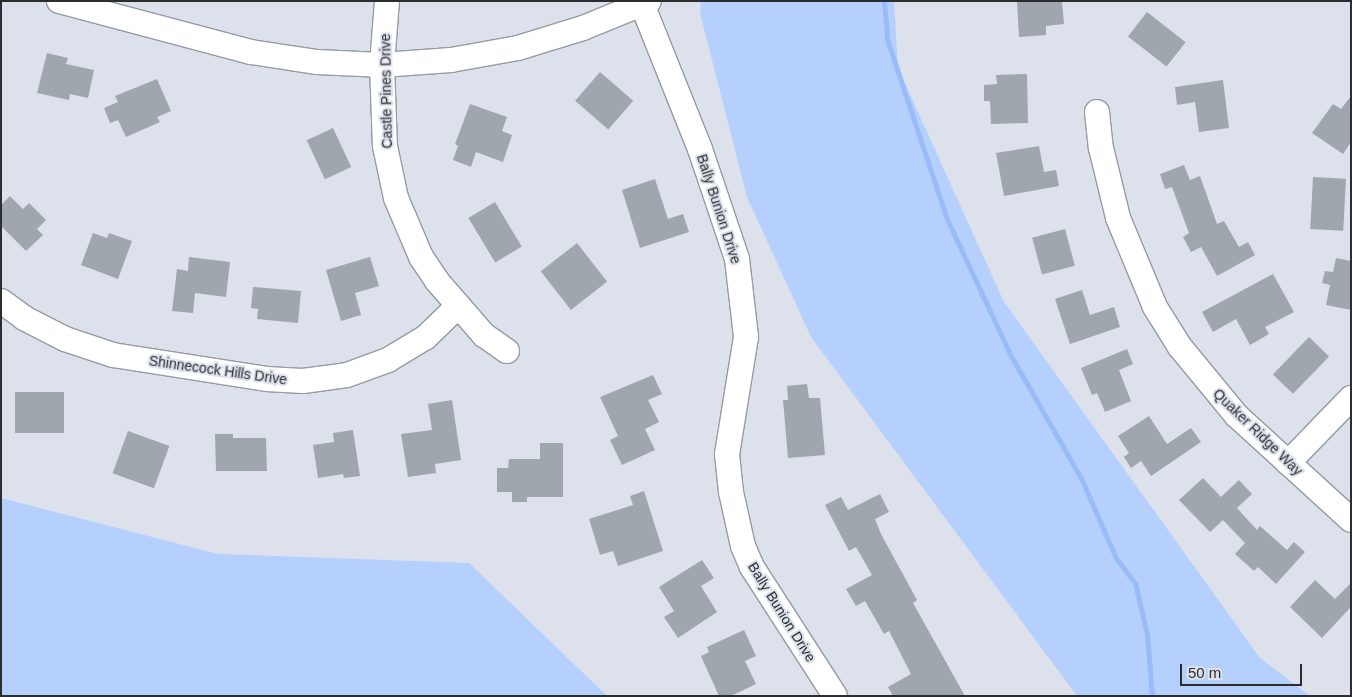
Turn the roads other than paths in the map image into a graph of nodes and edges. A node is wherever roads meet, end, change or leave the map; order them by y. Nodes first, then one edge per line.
1 (59, 1) edge
2 (387, 1) edge
3 (646, 3) edge
4 (382, 65) junction
5 (1097, 112) dead end
6 (1, 301) edge
7 (458, 306) junction
8 (507, 351) dead end
9 (1351, 398) edge
10 (1288, 463) junction
11 (1351, 520) edge
12 (835, 696) edge

1 - 4 street
2 - 4 street, Castle Pines Drive
3 - 4 street
3 - 12 street, Bally Bunion Drive
4 - 7 street, Castle Pines Drive
5 - 10 street, Quaker Ridge Way
6 - 7 street, Shinnecock Hills Drive
7 - 8 street, Castle Pines Drive
9 - 10 street
10 - 11 street, Quaker Ridge Way

